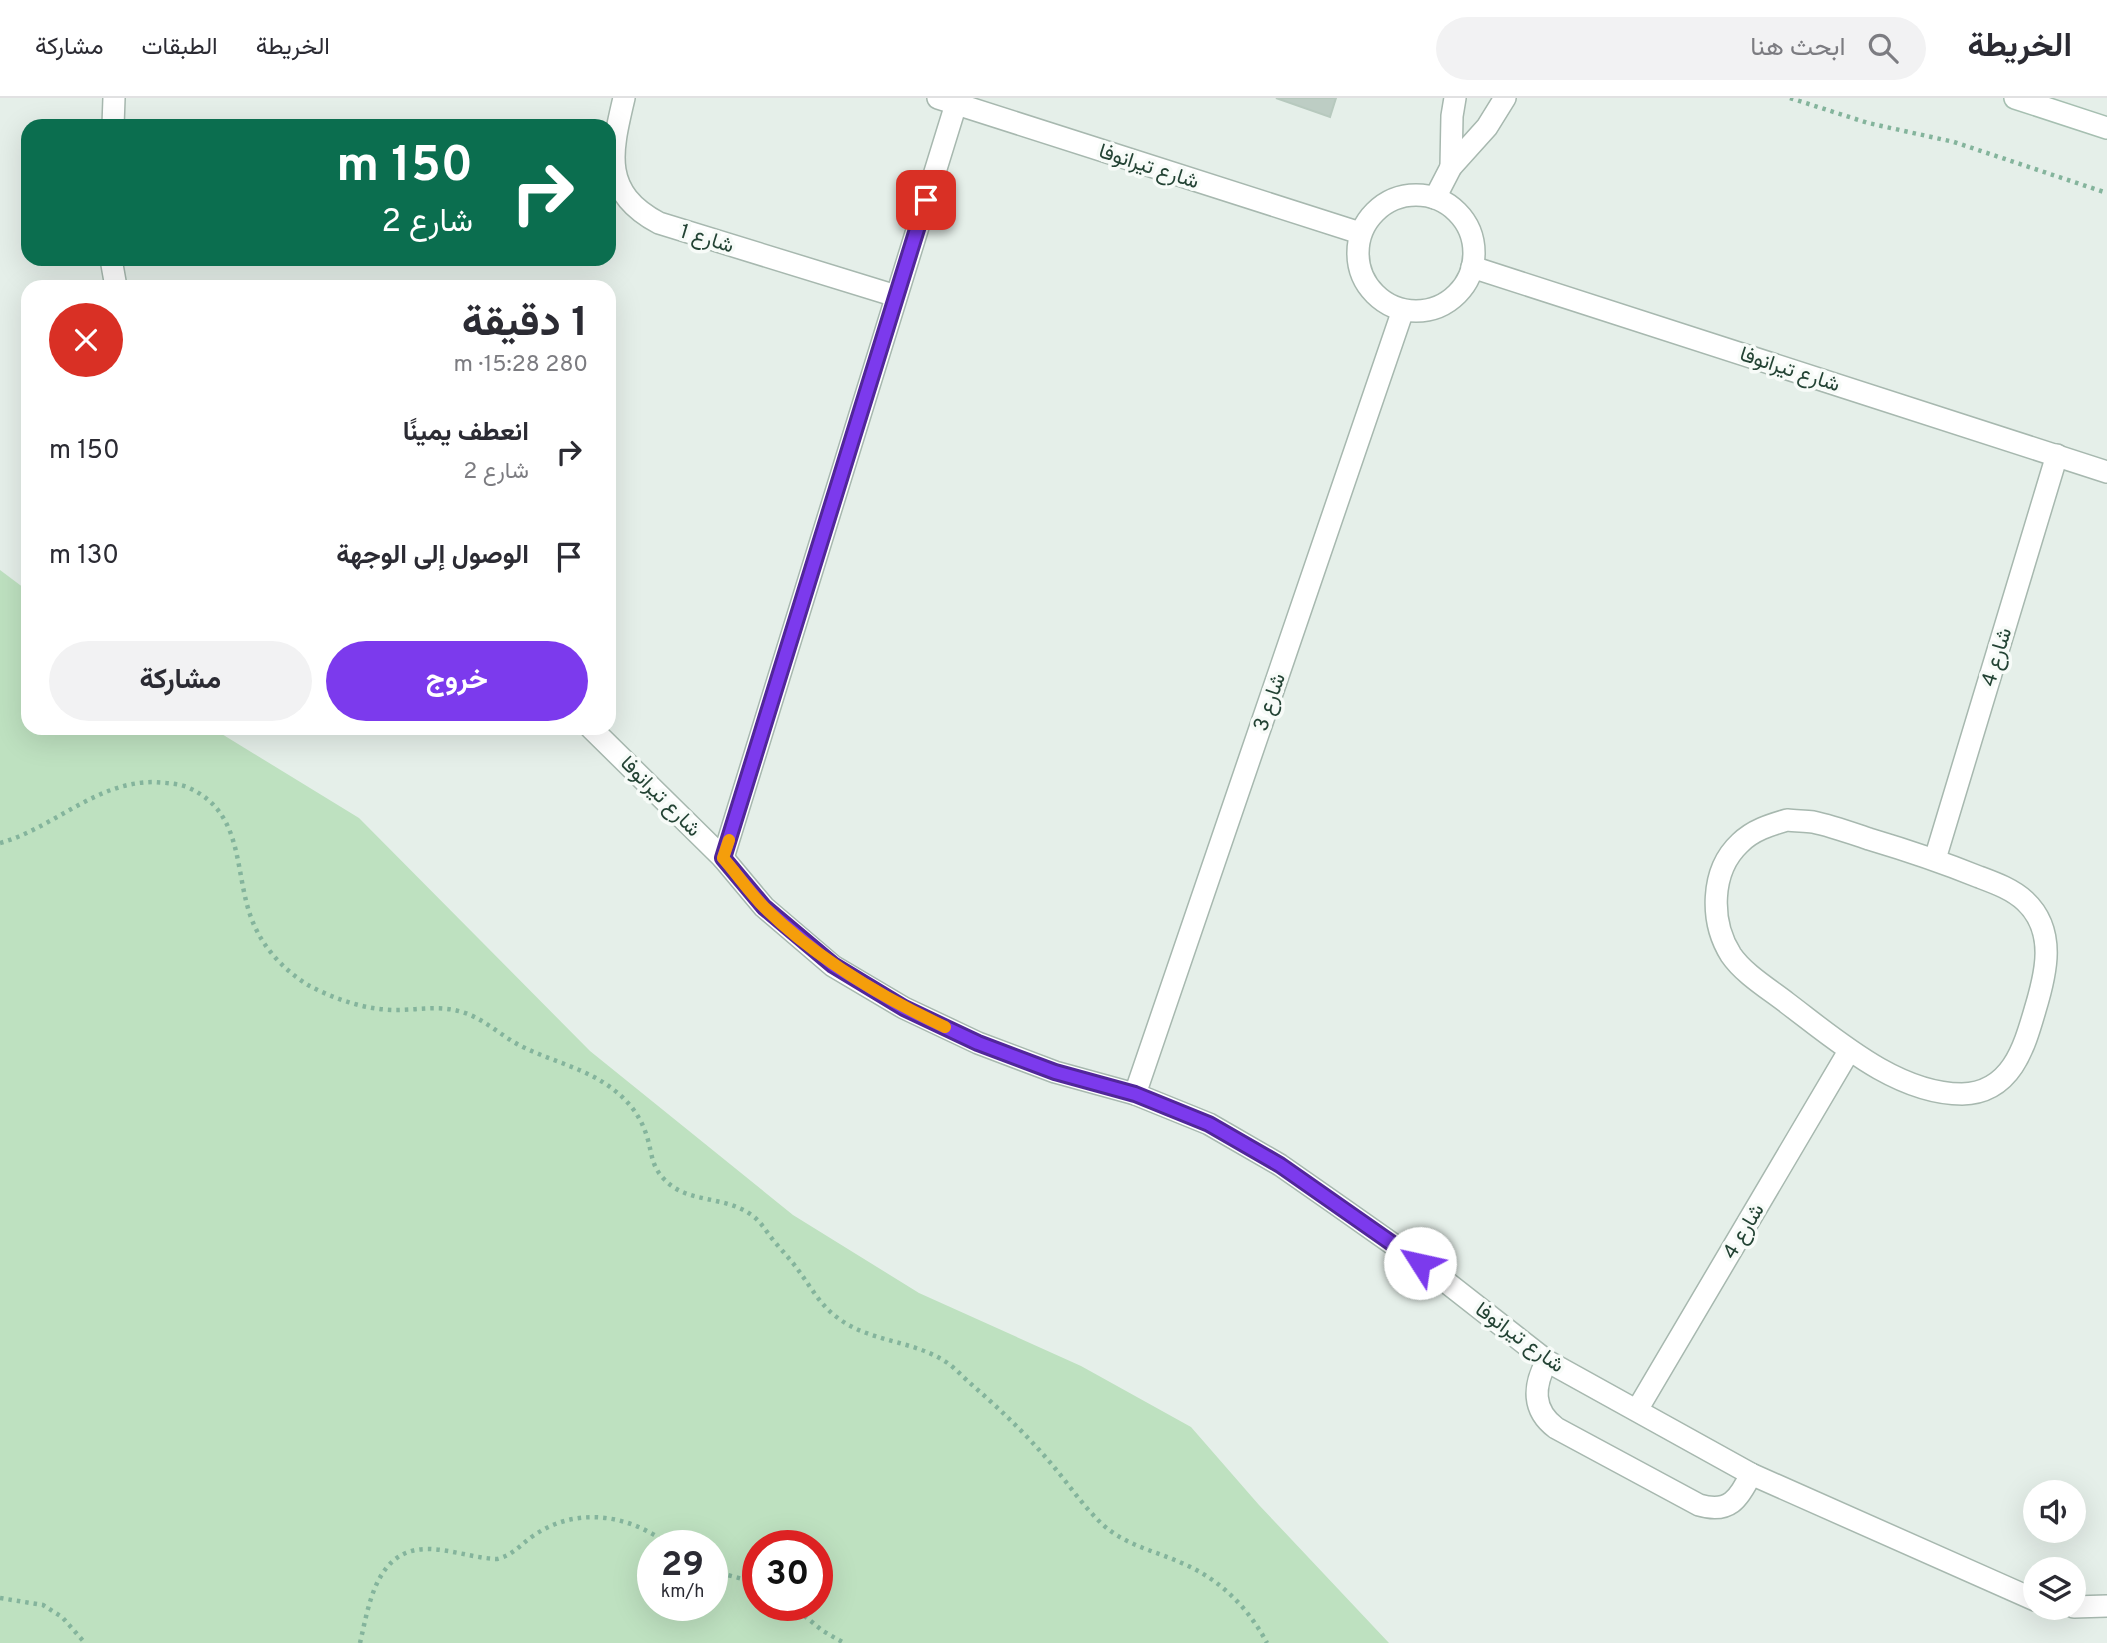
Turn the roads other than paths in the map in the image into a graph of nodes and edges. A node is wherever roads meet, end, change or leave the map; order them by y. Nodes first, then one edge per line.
1 (114, 98) edge
2 (624, 98) edge
3 (1440, 98) edge
4 (1455, 98) edge
5 (1505, 98) edge
6 (2015, 98) edge
7 (947, 101) edge
8 (113, 119) edge
9 (2107, 128) edge
10 (616, 132) edge
11 (1451, 142) junction
12 (1451, 167) junction
13 (616, 179) edge
14 (1436, 198) junction
15 (1360, 233) junction
16 (1472, 267) junction
17 (896, 296) junction
18 (1403, 310) junction
19 (2057, 455) junction
20 (2107, 472) edge
21 (598, 735) edge
22 (723, 858) junction
23 (1935, 859) junction
24 (1849, 1051) junction
25 (1135, 1094) junction
26 (1547, 1361) junction
27 (1637, 1410) junction
28 (1751, 1474) junction
29 (2023, 1595) edge
30 (2107, 1606) edge
31 (2086, 1607) edge

1 - 8 street
2 - 10 street, شارع 1
3 - 11 street
4 - 11 street
5 - 12 street
6 - 9 street
7 - 15 street, شارع تيرانوفا
7 - 17 street
11 - 12 street
12 - 14 street
13 - 17 street, شارع 1
14 - 15 street
14 - 16 street
15 - 18 street
16 - 18 street
16 - 19 street, شارع تيرانوفا
17 - 22 street
18 - 25 street, شارع 3
19 - 20 street, شارع تيرانوفا
19 - 23 street, شارع 4
21 - 22 street, شارع تيرانوفا
22 - 25 street, شارع تيرانوفا
23 - 24 street
23 - 24 street
24 - 27 street, شارع 4
25 - 26 street, شارع تيرانوفا
26 - 27 street, شارع تيرانوفا
26 - 28 street
27 - 28 street, شارع تيرانوفا
28 - 29 street, شارع تيرانوفا
30 - 31 street

